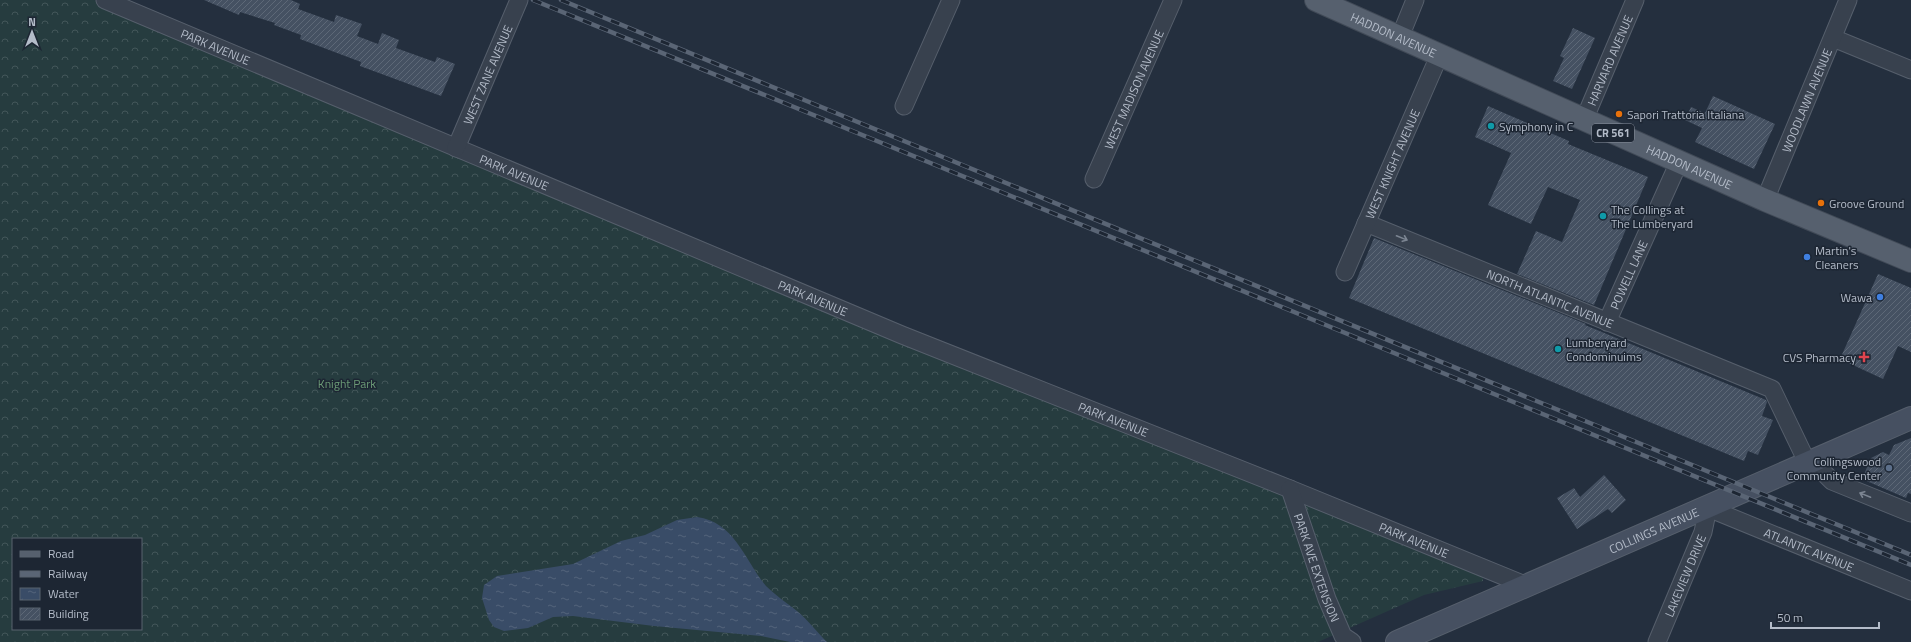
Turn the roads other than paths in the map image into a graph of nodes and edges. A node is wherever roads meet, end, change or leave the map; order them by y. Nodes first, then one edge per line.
1 (105, 0) edge
2 (519, 0) edge
3 (951, 0) edge
4 (1173, 0) edge
5 (1316, 0) edge
6 (1415, 0) edge
7 (1635, 0) edge
8 (1848, 0) edge
9 (1400, 37) junction
10 (1833, 38) junction
11 (1439, 56) junction
12 (1911, 70) edge
13 (904, 106) dead end
14 (1584, 120) junction
15 (456, 148) junction
16 (1679, 162) junction
17 (1094, 179) dead end
18 (1765, 200) junction
19 (1366, 222) junction
20 (1911, 261) edge
21 (1345, 272) dead end
22 (1607, 322) junction
23 (1911, 418) edge
24 (1808, 464) junction
25 (1290, 489) junction
26 (1708, 508) junction
27 (1905, 511) edge
28 (1525, 585) junction
29 (1911, 591) edge
30 (1352, 642) edge
31 (1397, 642) edge
32 (1657, 642) edge

1 - 15 street, PARK AVENUE
2 - 15 street, WEST ZANE AVENUE
3 - 13 street
4 - 17 street, WEST MADISON AVENUE
5 - 9 main road, HADDON AVENUE / CR 561
6 - 9 street
7 - 14 street, HARVARD AVENUE
8 - 10 street, WOODLAWN AVENUE
9 - 11 main road, HADDON AVENUE / CR 561
10 - 12 street
10 - 18 street, WOODLAWN AVENUE
11 - 14 main road, HADDON AVENUE / CR 561
11 - 19 street, WEST KNIGHT AVENUE
14 - 16 main road, HADDON AVENUE / CR 561
15 - 25 street, PARK AVENUE
16 - 18 main road, HADDON AVENUE / CR 561
16 - 22 street, POWELL LANE
18 - 20 main road, HADDON AVENUE / CR 561
19 - 21 street, WEST KNIGHT AVENUE
19 -> 22 street, NORTH ATLANTIC AVENUE
22 - 24 street, NORTH ATLANTIC AVENUE
23 - 24 main road, COLLINGS AVENUE
24 - 26 main road, COLLINGS AVENUE
27 -> 24 street
25 - 28 street, PARK AVENUE
25 - 30 street, PARK AVE EXTENSION
26 - 28 main road, COLLINGS AVENUE
26 - 29 street, ATLANTIC AVENUE
26 - 32 street, LAKEVIEW DRIVE
28 - 31 main road, COLLINGS AVENUE

